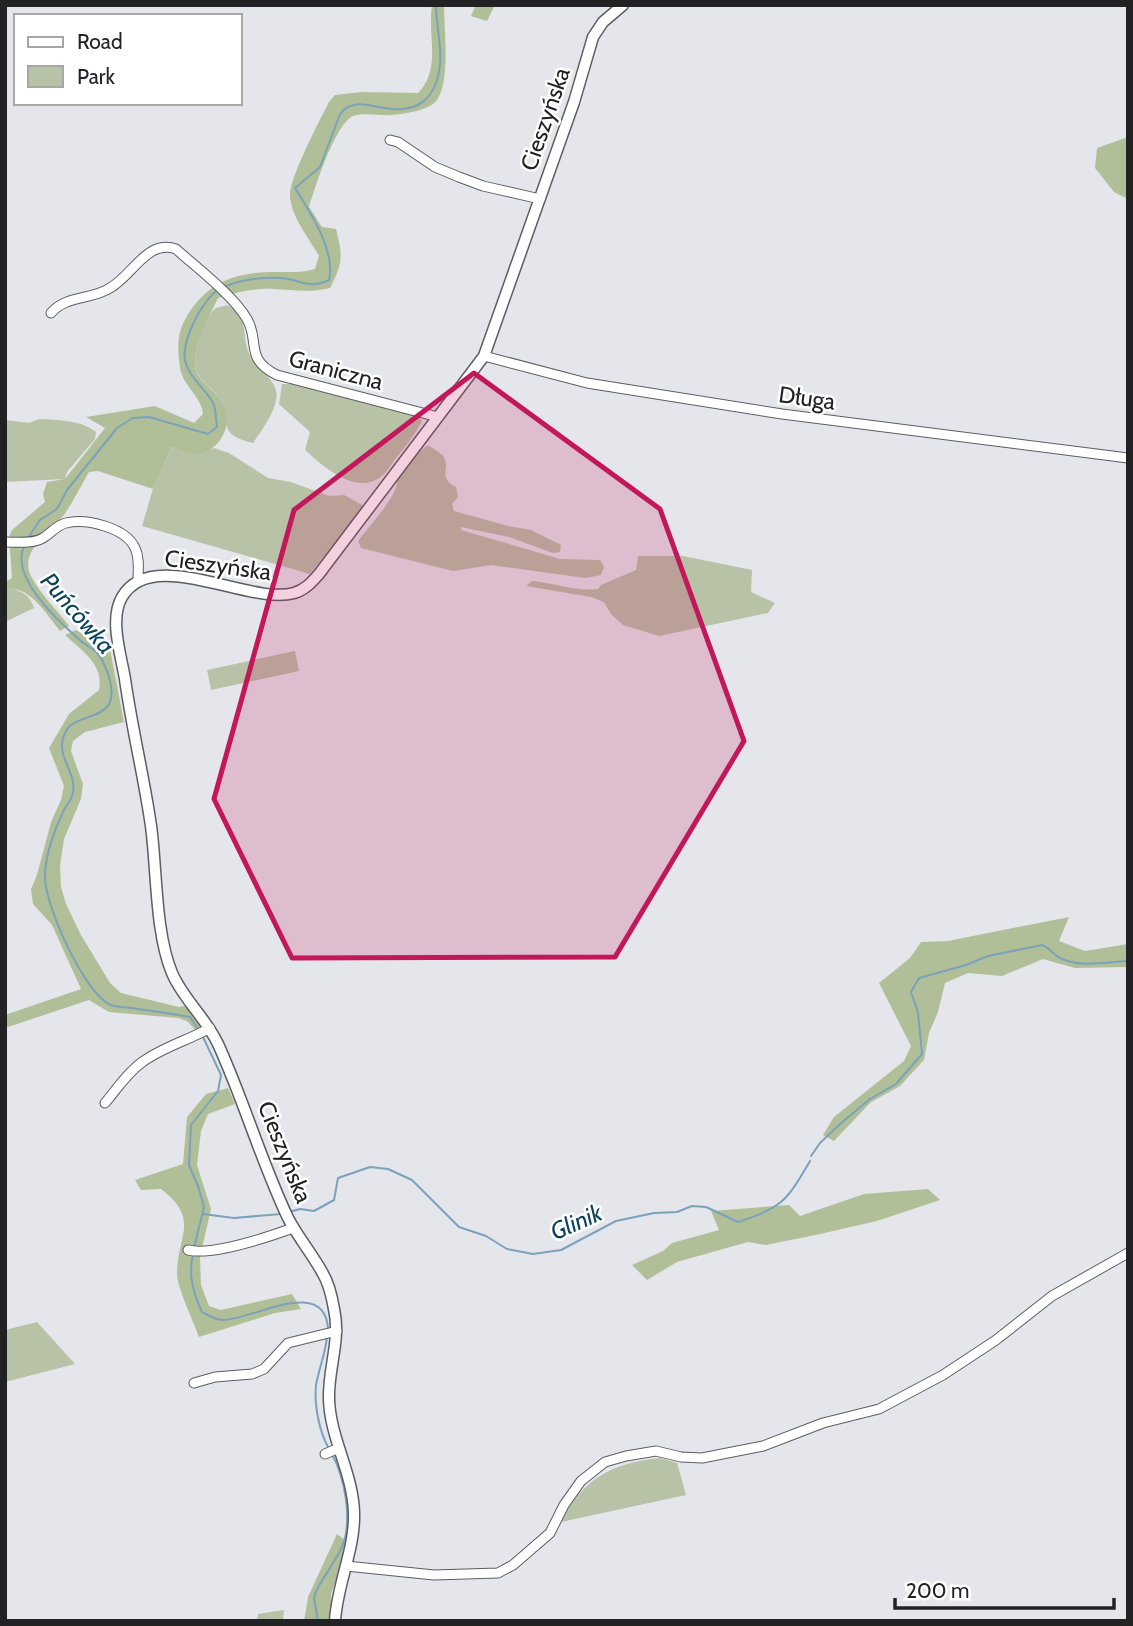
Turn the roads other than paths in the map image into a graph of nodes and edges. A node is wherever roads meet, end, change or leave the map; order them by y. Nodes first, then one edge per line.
1 (622, 5) edge
2 (390, 140) dead end
3 (540, 199) junction
4 (51, 313) dead end
5 (484, 356) junction
6 (438, 417) junction
7 (1128, 458) edge
8 (5, 542) edge
9 (138, 581) junction
10 (207, 1030) junction
11 (105, 1103) dead end
12 (293, 1228) junction
13 (192, 1252) dead end
14 (1128, 1253) edge
15 (331, 1333) junction
16 (194, 1383) dead end
17 (346, 1566) junction
18 (335, 1621) edge

1 - 3 street, Cieszyńska
2 - 3 street
3 - 5 street, Cieszyńska
4 - 6 street, Graniczna
5 - 6 street, Cieszyńska
5 - 7 street, Długa
6 - 9 street, Cieszyńska
8 - 9 street
9 - 10 street, Cieszyńska
10 - 11 street
10 - 12 street, Cieszyńska
12 - 13 street, Cieszyńska
12 - 15 street, Cieszyńska
14 - 17 street
15 - 16 street
15 - 17 street, Cieszyńska
17 - 18 street, Cieszyńska

